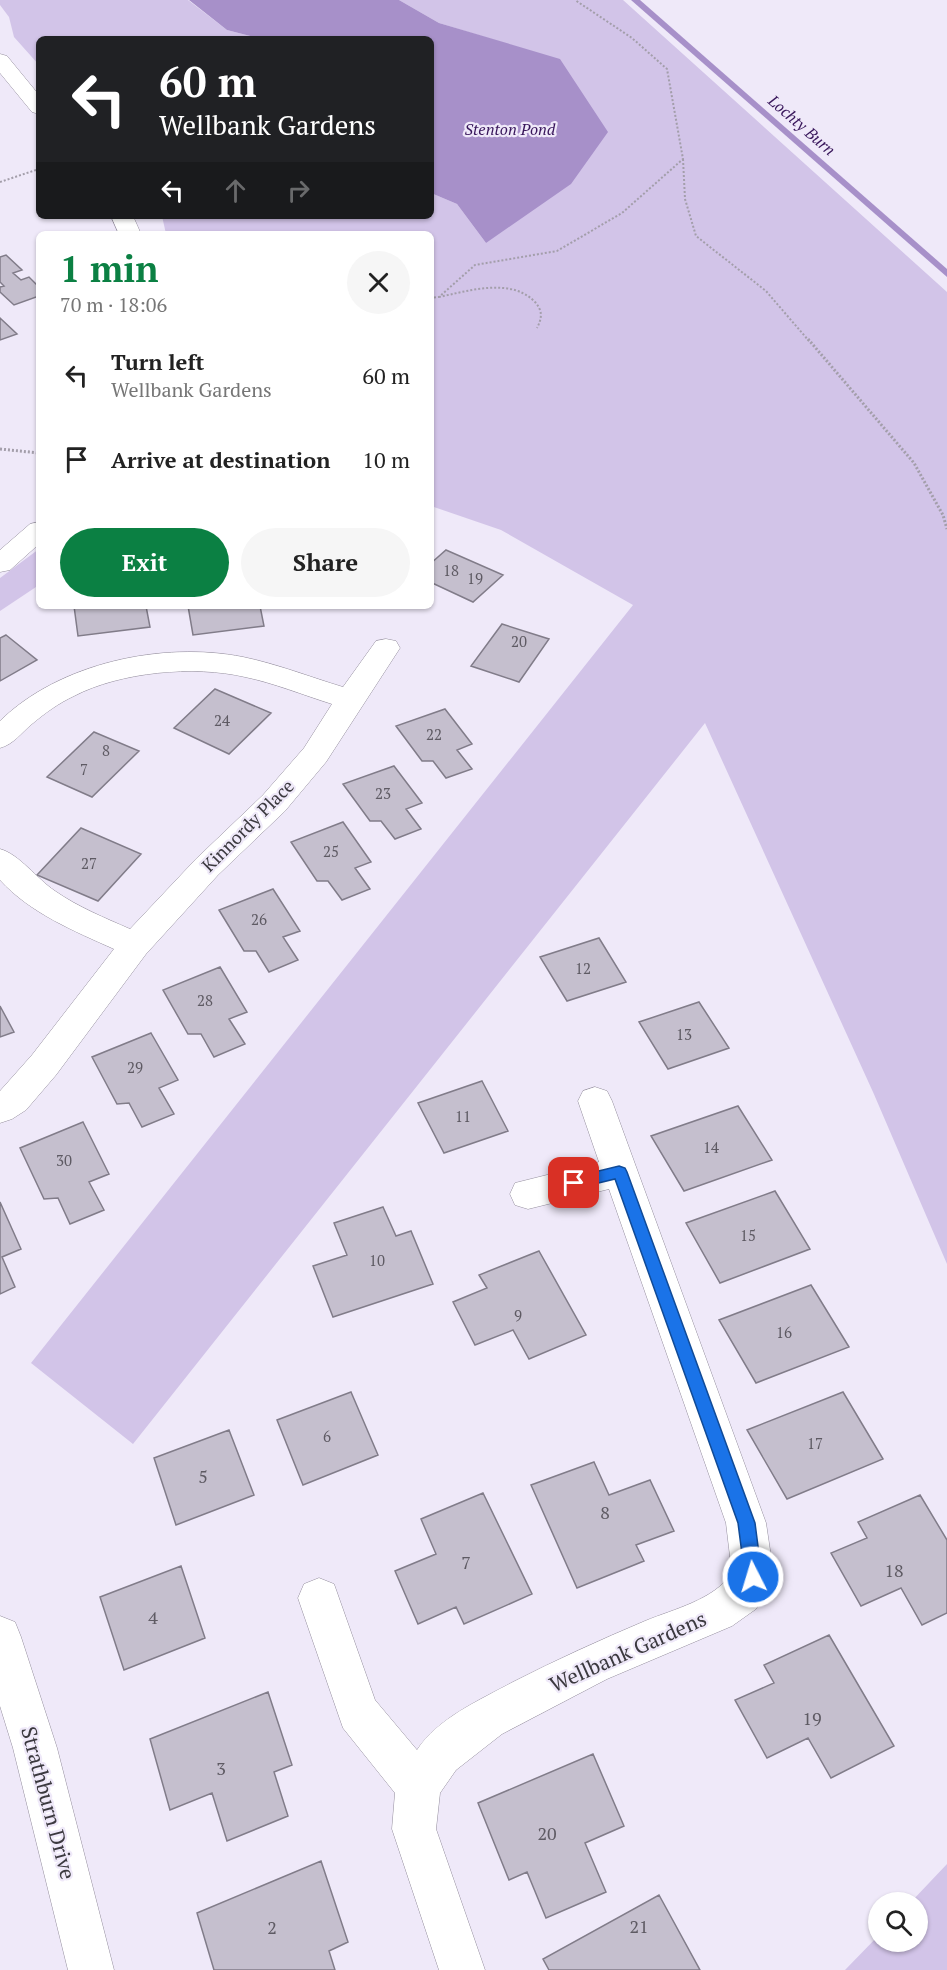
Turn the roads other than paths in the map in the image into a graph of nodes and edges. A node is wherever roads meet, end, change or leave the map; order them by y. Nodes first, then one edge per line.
1 (0, 60) edge
2 (36, 104) edge
3 (36, 533) edge
4 (0, 564) edge
5 (386, 648) dead end
6 (350, 699) junction
7 (0, 738) edge
8 (0, 860) edge
9 (135, 945) junction
10 (595, 1101) dead end
11 (0, 1109) edge
12 (619, 1172) junction
13 (528, 1194) dead end
14 (319, 1598) dead end
15 (0, 1637) edge
16 (418, 1786) junction
17 (91, 1970) edge
18 (462, 1970) edge

1 - 2 street
3 - 4 street
5 - 6 street, Kinnordy Place
6 - 7 street
6 - 9 street, Kinnordy Place
8 - 9 street
9 - 11 street, Kinnordy Place
10 - 12 street, Wellbank Gardens
12 - 13 street
12 - 16 street, Wellbank Gardens
14 - 16 street
15 - 17 street, Strathburn Drive
16 - 18 street, Wellbank Gardens

